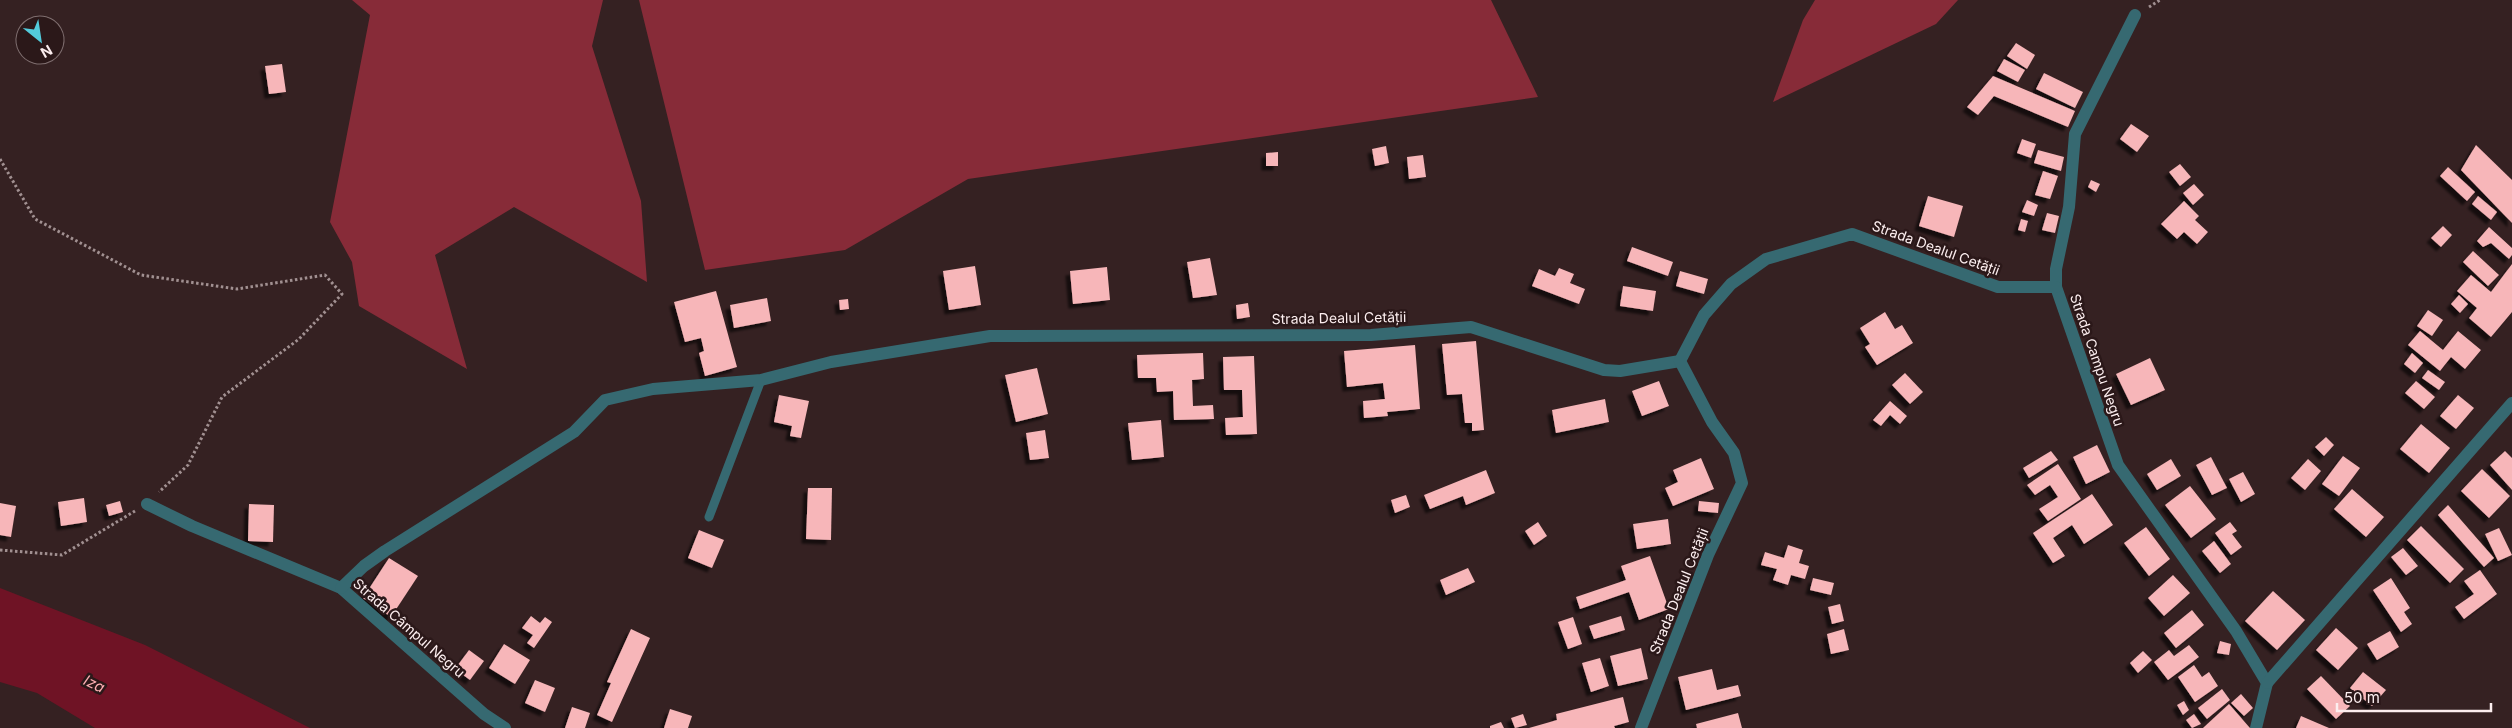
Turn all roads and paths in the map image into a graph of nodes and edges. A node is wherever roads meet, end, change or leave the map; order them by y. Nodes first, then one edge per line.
1 (2135, 15) dead end
2 (0, 159) edge
3 (2056, 288) junction
4 (1680, 361) junction
5 (761, 380) junction
6 (2512, 403) edge
7 (147, 504) junction
8 (709, 517) dead end
9 (0, 550) edge
10 (341, 588) junction
11 (2267, 683) junction
12 (505, 728) edge
13 (1641, 728) edge
14 (2256, 728) edge

1 - 3 street, Strada Campu Negru
2 - 7 path
3 - 4 street, Strada Dealul Cetății
3 - 11 street, Strada Campu Negru
4 - 5 street, Strada Dealul Cetății
4 - 13 street, Strada Dealul Cetății
5 - 8 lane
5 - 10 street, Strada Dealul Cetății
6 - 11 street
7 - 9 path
7 - 10 street, Strada Câmpul Negru
10 - 12 street, Strada Câmpul Negru
11 - 14 street

